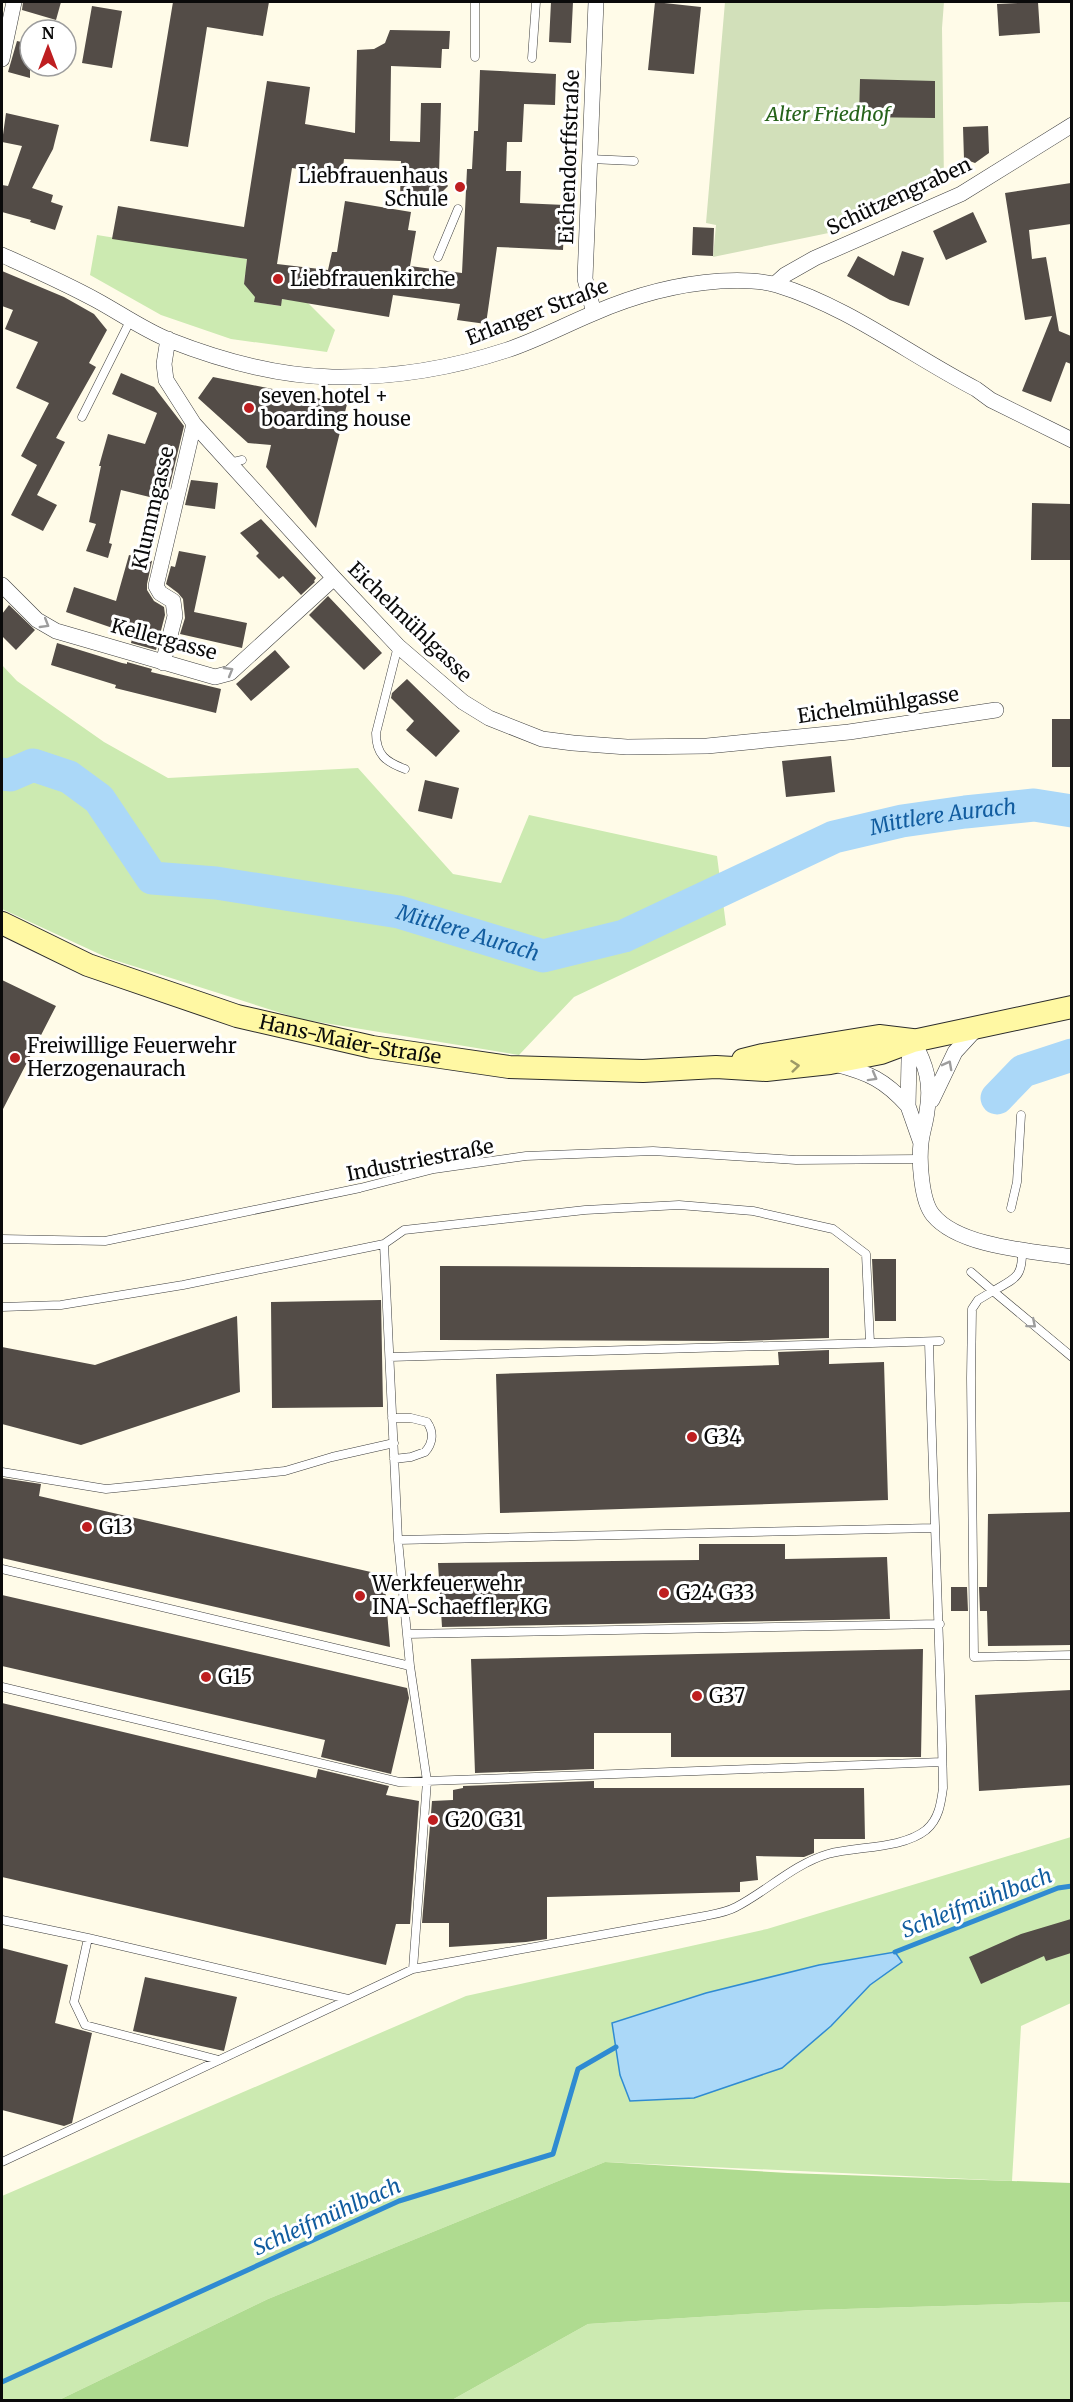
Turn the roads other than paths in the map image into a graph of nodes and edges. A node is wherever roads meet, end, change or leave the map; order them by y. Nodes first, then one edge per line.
1 (475, 2) edge
2 (536, 2) edge
3 (596, 2) edge
4 (9, 6) edge
5 (475, 57) dead end
6 (532, 58) dead end
7 (2, 60) edge
8 (1071, 125) edge
9 (590, 159) junction
10 (634, 161) dead end
11 (458, 209) dead end
12 (2, 255) edge
13 (438, 256) dead end
14 (775, 284) junction
15 (594, 313) junction
16 (131, 319) junction
17 (168, 339) junction
18 (82, 417) dead end
19 (194, 424) junction
20 (1071, 440) edge
21 (334, 578) junction
22 (2, 585) edge
23 (398, 646) junction
24 (163, 663) junction
25 (996, 710) dead end
26 (405, 769) dead end
27 (2, 923) edge
28 (1071, 1007) edge
29 (978, 1027) junction
30 (913, 1041) junction
31 (830, 1063) junction
32 (716, 1068) junction
33 (908, 1106) junction
34 (928, 1111) junction
35 (1022, 1115) dead end
36 (921, 1143) junction
37 (921, 1159) junction
38 (1011, 1208) dead end
39 (2, 1239) edge
40 (384, 1244) junction
41 (1022, 1249) junction
42 (1071, 1257) edge
43 (971, 1272) dead end
44 (993, 1291) junction
45 (2, 1306) edge
46 (940, 1341) dead end
47 (929, 1342) junction
48 (870, 1343) junction
49 (390, 1357) junction
50 (1071, 1357) edge
51 (392, 1418) junction
52 (394, 1443) junction
53 (394, 1459) junction
54 (2, 1472) edge
55 (934, 1528) junction
56 (398, 1540) junction
57 (2, 1569) edge
58 (940, 1624) junction
59 (407, 1634) junction
60 (1071, 1655) edge
61 (410, 1666) junction
62 (2, 1687) edge
63 (942, 1762) junction
64 (427, 1781) junction
65 (2, 1920) edge
66 (88, 1938) junction
67 (413, 1969) junction
68 (349, 1999) junction
69 (219, 2060) junction
70 (2, 2162) edge

1 - 5 lane
2 - 6 lane
3 - 9 street, Eichendorffstraße
4 - 7 street
8 - 14 street, Schützengraben
9 - 10 lane
9 - 15 street, Eichendorffstraße
11 - 13 lane
12 - 16 street, Erlanger Straße
14 - 15 street, Erlanger Straße
14 - 20 street, Erlanger Straße
15 - 17 street, Erlanger Straße
16 - 17 street, Erlanger Straße
16 - 18 lane
17 - 19 street, Eichelmühlgasse
19 - 21 street, Eichelmühlgasse
19 - 24 street, Klummgasse
21 - 23 street, Eichelmühlgasse
24 -> 21 street, Kellergasse
22 -> 24 street, Kellergasse
23 - 25 street, Eichelmühlgasse
23 - 26 lane
27 - 32 street, Hans-Maier-Straße
28 - 29 street, Hans-Maier-Straße
29 - 30 street, Hans-Maier-Straße
34 -> 29 street
30 - 31 street, Hans-Maier-Straße
30 - 32 street, Hans-Maier-Straße
30 - 33 street
30 - 34 street
32 -> 31 street, Hans-Maier-Straße
31 -> 33 street
33 - 36 street
34 - 36 street
35 - 38 lane
36 - 37 street
37 - 39 lane, Industriestraße
37 - 41 street
40 - 45 lane
40 - 48 lane
40 - 49 lane
41 - 42 street
41 - 44 lane
43 - 44 lane
44 -> 50 lane
44 - 60 lane
46 - 47 lane
47 - 48 lane
47 - 55 lane
48 - 49 lane
49 - 51 lane
51 - 52 lane
51 - 53 lane
52 - 53 lane
52 - 54 lane
53 - 56 lane
55 - 56 lane
55 - 58 lane
56 - 59 lane
57 - 61 lane
58 - 59 lane
58 - 63 lane
59 - 61 lane
61 - 64 lane
62 - 64 lane
63 - 64 lane
63 - 67 lane
64 - 67 lane
65 - 66 lane
66 - 68 lane
66 - 69 lane
67 - 68 lane
68 - 69 lane
69 - 70 lane

